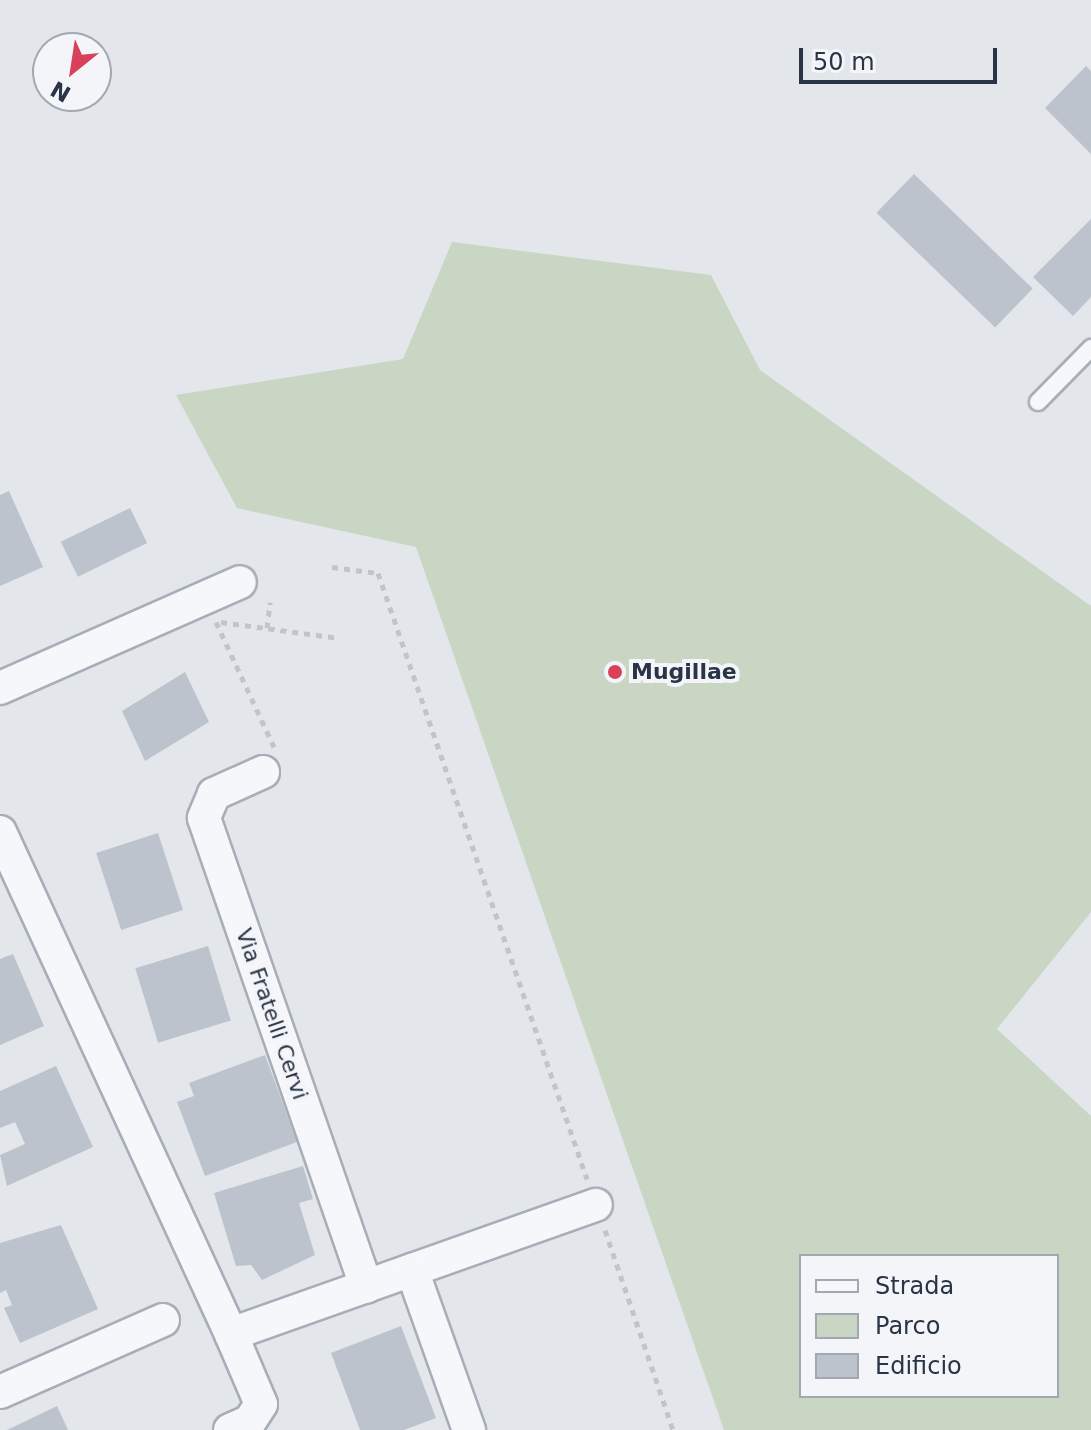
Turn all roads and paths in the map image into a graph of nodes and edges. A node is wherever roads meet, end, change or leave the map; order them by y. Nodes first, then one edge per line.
1 (1091, 348) edge
2 (1038, 402) dead end
3 (332, 567) dead end
4 (240, 582) dead end
5 (270, 602) dead end
6 (211, 610) junction
7 (267, 628) junction
8 (339, 638) dead end
9 (0, 688) edge
10 (269, 760) joint
11 (0, 832) edge
12 (596, 1205) junction
13 (412, 1270) junction
14 (366, 1287) junction
15 (163, 1320) dead end
16 (231, 1334) junction
17 (0, 1392) edge
18 (230, 1430) edge
19 (469, 1430) edge
20 (673, 1430) edge

1 - 2 lane
3 - 12 path
4 - 6 street
5 - 7 path
6 - 7 path
6 - 9 street
6 - 10 path
7 - 8 path
10 - 14 street, Via Fratelli Cervi
11 - 16 street
12 - 13 street
12 - 20 path
13 - 14 street
13 - 19 street
14 - 16 street
15 - 17 street
16 - 18 street

